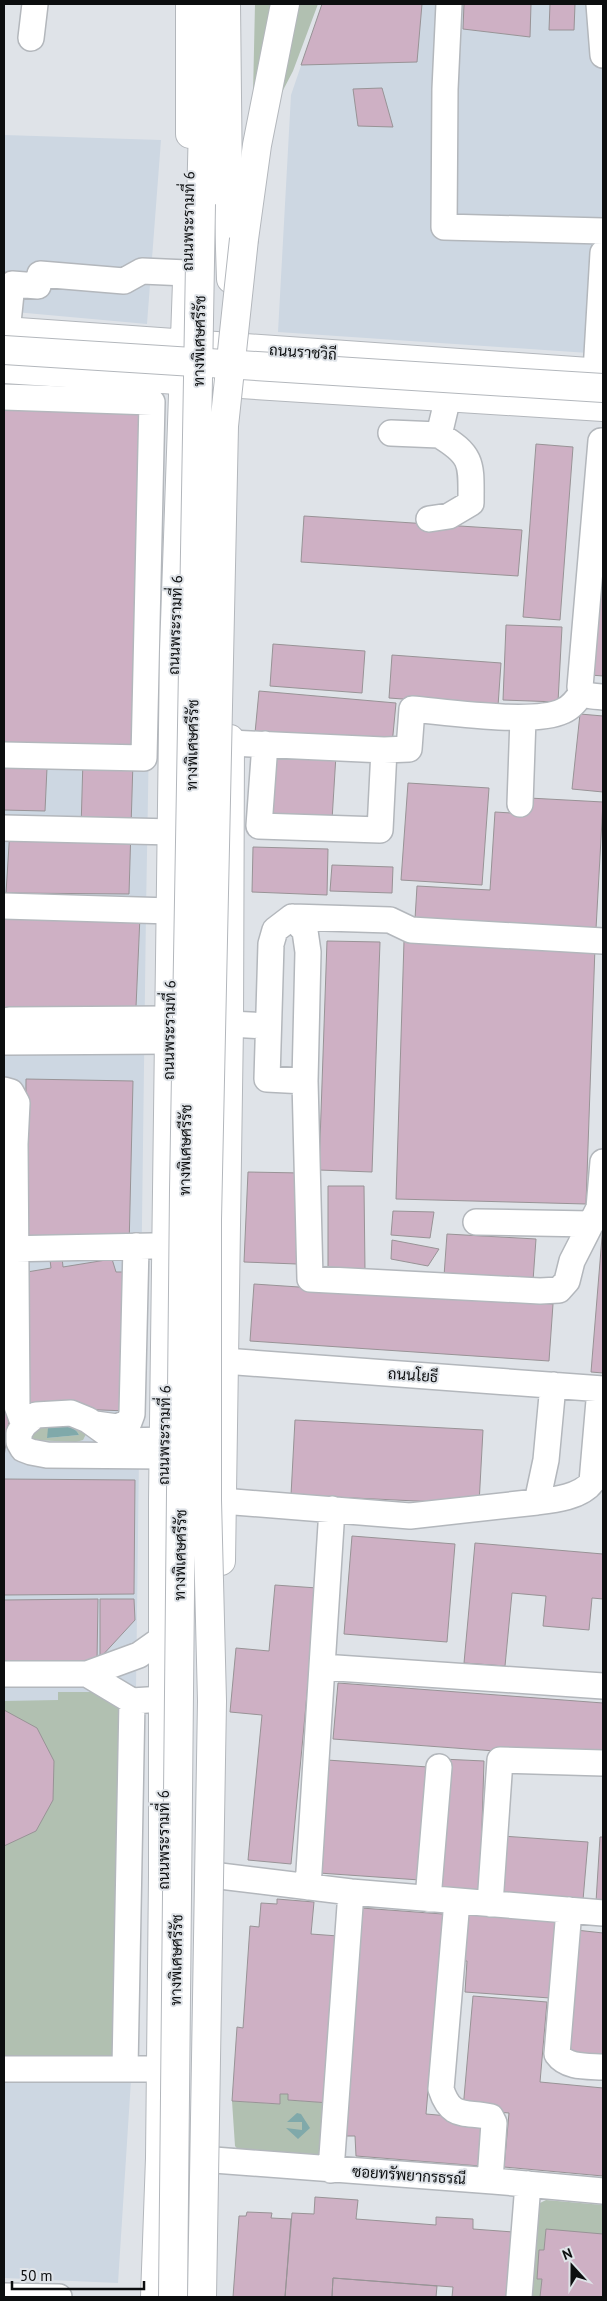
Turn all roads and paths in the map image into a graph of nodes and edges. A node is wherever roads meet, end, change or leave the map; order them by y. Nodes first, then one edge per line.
1 (34, 4) edge
2 (190, 4) edge
3 (206, 4) edge
4 (226, 4) edge
5 (449, 4) edge
6 (598, 4) edge
7 (285, 10) edge
8 (32, 38) dead end
9 (603, 54) edge
10 (603, 231) edge
11 (603, 252) edge
12 (187, 273) junction
13 (7, 296) edge
14 (5, 338) edge
15 (106, 338) junction
16 (184, 343) junction
17 (234, 347) junction
18 (514, 367) junction
19 (4, 369) edge
20 (106, 376) junction
21 (601, 378) edge
22 (184, 381) junction
23 (232, 384) junction
24 (4, 397) edge
25 (448, 397) junction
26 (514, 401) junction
27 (603, 407) edge
28 (391, 433) dead end
29 (439, 435) junction
30 (601, 441) dead end
31 (429, 519) dead end
32 (177, 552) junction
33 (596, 579) edge
34 (148, 581) junction
35 (230, 625) junction
36 (593, 695) edge
37 (146, 703) junction
38 (523, 718) junction
39 (173, 740) junction
40 (230, 743) junction
41 (265, 744) junction
42 (384, 750) junction
43 (4, 755) edge
44 (173, 804) junction
45 (520, 804) dead end
46 (4, 828) edge
47 (172, 832) junction
48 (4, 906) edge
49 (171, 916) junction
50 (292, 917) junction
51 (230, 923) junction
52 (603, 941) edge
53 (229, 1024) junction
54 (268, 1026) junction
55 (169, 1030) junction
56 (305, 1081) junction
57 (4, 1090) edge
58 (603, 1162) edge
59 (476, 1222) dead end
60 (591, 1224) junction
61 (136, 1246) junction
62 (167, 1246) junction
63 (10, 1249) edge
64 (224, 1361) junction
65 (553, 1386) junction
66 (602, 1389) edge
67 (600, 1418) edge
68 (24, 1425) junction
69 (95, 1426) junction
70 (164, 1448) junction
71 (95, 1455) junction
72 (222, 1501) junction
73 (537, 1502) junction
74 (332, 1508) junction
75 (163, 1638) junction
76 (322, 1667) junction
77 (4, 1674) edge
78 (87, 1674) junction
79 (603, 1686) edge
80 (163, 1699) junction
81 (132, 1701) junction
82 (603, 1763) edge
83 (439, 1768) dead end
84 (163, 1875) junction
85 (220, 1876) junction
86 (308, 1887) junction
87 (351, 1892) junction
88 (428, 1899) junction
89 (457, 1901) junction
90 (490, 1904) junction
91 (569, 1910) junction
92 (603, 1913) edge
93 (603, 2067) edge
94 (125, 2068) junction
95 (4, 2069) edge
96 (161, 2069) junction
97 (214, 2160) junction
98 (331, 2170) junction
99 (490, 2180) junction
100 (528, 2184) junction
101 (603, 2191) edge
102 (4, 2296) edge
103 (59, 2297) edge
104 (155, 2297) edge
105 (173, 2297) edge
106 (202, 2297) edge
107 (212, 2297) edge
108 (519, 2297) edge

1 - 8 street
2 - 12 main road, ถนนพระรามที่ 6
3 - 105 main road, ทางพิเศษศรีรัช, bridge
4 - 17 main road
5 - 10 street
6 - 9 street
7 - 106 main road, ทางพิเศษศรีรัช, bridge
11 - 21 street
12 - 13 street
12 - 16 main road, ถนนพระรามที่ 6
13 - 14 street
14 - 15 main road, ถนนราชวิถี
14 - 21 main road, bridge
15 - 16 main road, ถนนราชวิถี
15 - 20 main road
16 - 17 main road, ถนนราชวิถี
16 - 22 main road, ถนนพระรามที่ 6
17 - 18 main road, ถนนราชวิถี
17 - 23 main road
18 - 21 main road, ถนนราชวิถี
18 - 26 main road
19 - 20 main road
20 - 22 main road
22 - 23 main road
22 - 32 main road, ถนนพระรามที่ 6
23 - 25 main road
23 - 35 main road
24 - 34 street
25 - 26 main road
25 - 29 street
26 - 27 main road
28 - 29 street
29 - 31 street
30 - 33 street
32 - 34 street
32 - 39 main road, ถนนพระรามที่ 6
33 - 36 street
34 - 37 street
35 - 40 main road
35 - 44 main road
36 - 38 street
37 - 39 street
37 - 43 street
38 - 42 street
38 - 45 street
39 - 44 main road, ถนนพระรามที่ 6
40 - 41 street
40 - 51 main road
41 - 42 street
41 - 42 street
44 - 47 main road, ถนนพระรามที่ 6
46 - 47 street
47 - 49 main road, ถนนพระรามที่ 6
48 - 49 street
49 - 51 main road
49 - 55 main road, ถนนพระรามที่ 6
50 - 52 street
50 - 54 street
50 - 56 street
51 - 53 main road
53 - 54 street
53 - 64 main road
54 - 56 street
55 - 55 street
55 - 62 main road, ถนนพระรามที่ 6
56 - 60 street
57 - 63 street
58 - 60 street
59 - 60 street
61 - 62 street
61 - 63 street
61 - 69 street
62 - 70 main road, ถนนพระรามที่ 6
63 - 68 street
64 - 65 street, ถนนโยธี
64 - 72 main road
65 - 66 street, ถนนโยธี
65 - 73 street
66 - 67 street
67 - 73 street
68 - 69 street
68 - 71 street
69 - 70 street
69 - 71 street
70 - 71 street
70 - 75 main road, ถนนพระรามที่ 6
72 - 74 street
72 - 85 main road
73 - 74 street
74 - 76 street
75 - 78 street
75 - 80 main road, ถนนพระรามที่ 6
76 - 79 street
76 - 86 street
77 - 78 street
78 - 81 street
80 - 81 street
80 - 84 main road, ถนนพระรามที่ 6
81 - 94 street
82 - 90 street
83 - 88 street
84 - 85 main road
84 - 96 main road, ถนนพระรามที่ 6
85 - 86 street
85 - 97 main road
86 - 87 street
87 - 88 street
87 - 98 street
88 - 89 street
89 - 90 street
89 - 99 street
90 - 91 street
91 - 92 street
91 - 93 street
94 - 95 street
94 - 96 street
96 - 104 main road, ถนนพระรามที่ 6
97 - 98 street, ซอยทรัพยากรธรณี
97 - 107 main road
98 - 99 street, ซอยทรัพยากรธรณี
99 - 100 street, ซอยทรัพยากรธรณี
100 - 101 street, ซอยทรัพยากรธรณี
100 - 108 street
102 - 103 street

